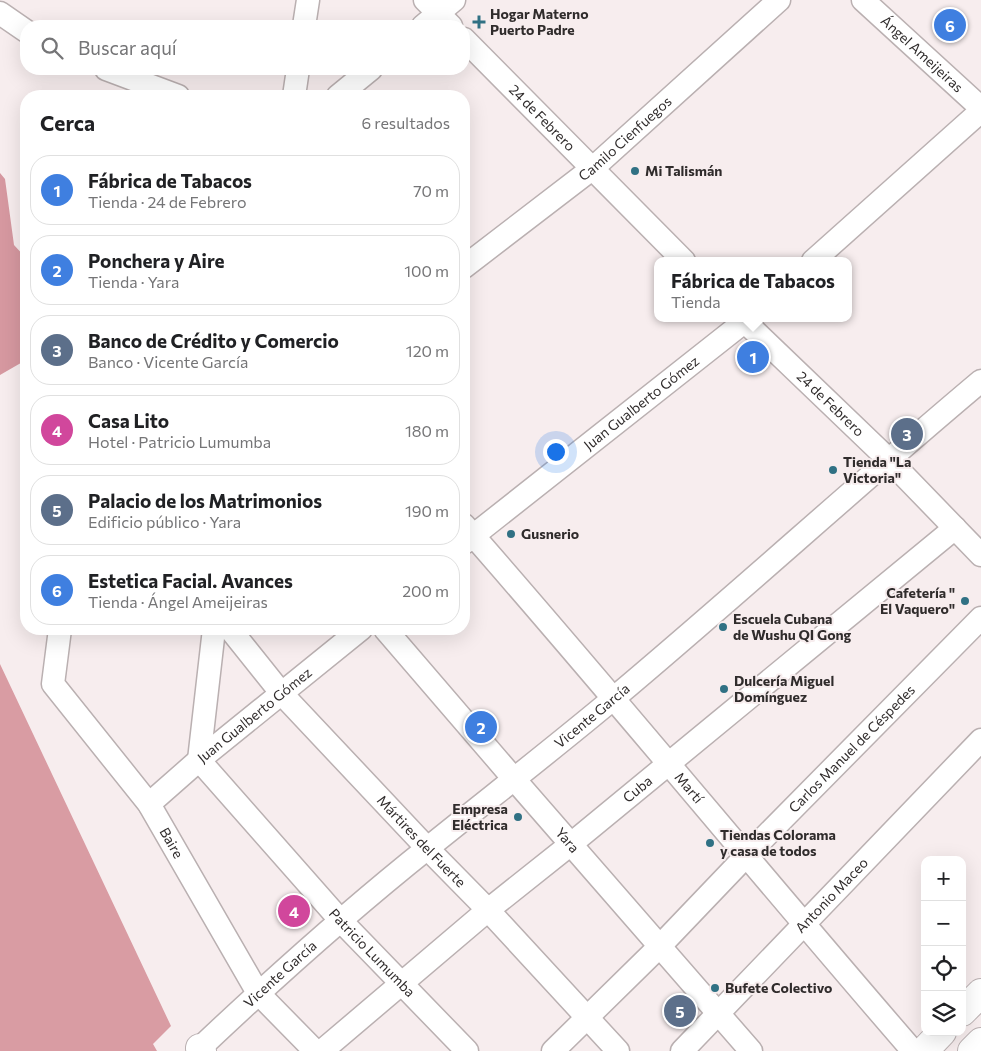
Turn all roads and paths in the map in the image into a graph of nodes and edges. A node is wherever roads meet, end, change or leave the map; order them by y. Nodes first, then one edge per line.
1 (308, 0) edge
2 (780, 0) edge
3 (863, 0) edge
4 (0, 13) edge
5 (305, 20) edge
6 (20, 27) edge
7 (470, 45) edge
8 (122, 75) edge
9 (297, 75) edge
10 (364, 75) edge
11 (162, 90) edge
12 (295, 90) edge
13 (345, 90) edge
14 (981, 110) edge
15 (593, 168) junction
16 (680, 257) edge
17 (817, 257) edge
18 (470, 262) edge
19 (741, 322) edge
20 (748, 322) edge
21 (981, 381) edge
22 (888, 459) junction
23 (955, 528) junction
24 (470, 532) edge
25 (470, 537) edge
26 (981, 555) edge
27 (981, 618) edge
28 (59, 635) edge
29 (213, 635) edge
30 (235, 635) edge
31 (354, 635) edge
32 (390, 635) edge
33 (282, 694) junction
34 (614, 698) junction
35 (981, 740) edge
36 (200, 760) junction
37 (669, 763) junction
38 (514, 780) junction
39 (149, 804) junction
40 (571, 844) junction
41 (427, 848) junction
42 (746, 856) junction
43 (488, 910) junction
44 (341, 922) junction
45 (804, 925) junction
46 (660, 946) junction
47 (402, 982) junction
48 (258, 993) junction
49 (981, 993) edge
50 (966, 1008) edge
51 (718, 1014) junction
52 (587, 1019) junction
53 (938, 1036) edge
54 (981, 1042) edge
55 (201, 1049) edge
56 (315, 1051) edge
57 (322, 1051) edge
58 (467, 1051) edge
59 (553, 1051) edge
60 (618, 1051) edge
61 (682, 1051) edge
62 (751, 1051) edge
63 (913, 1051) edge
64 (924, 1051) edge
65 (972, 1051) edge

1 - 5 street
2 - 15 street, Camilo Cienfuegos
3 - 14 street, Ángel Ameijeiras
4 - 6 street
7 - 15 street, 24 de Febrero
8 - 11 street
9 - 12 street
10 - 13 street
14 - 17 street
15 - 16 street, 24 de Febrero
15 - 18 street, Camilo Cienfuegos
19 - 24 street, Juan Gualberto Gómez
20 - 22 street, 24 de Febrero
21 - 22 street, Vicente García
22 - 23 street, 24 de Febrero
22 - 34 street, Vicente García
23 - 26 street, 24 de Febrero
23 - 37 street, Cuba
25 - 34 street, Martí
27 - 42 street, Carlos Manuel de Céspedes
28 - 39 street, Baire
29 - 36 street
30 - 33 street, Mártires del Fuerte
31 - 33 street, Juan Gualberto Gómez
32 - 38 street, Yara
33 - 36 street, Juan Gualberto Gómez
33 - 41 street, Mártires del Fuerte
34 - 37 street, Martí
34 - 38 street, Vicente García
35 - 45 street, Antonio Maceo
36 - 39 street, Juan Gualberto Gómez
36 - 44 street, Patricio Lumumba
37 - 40 street, Cuba
37 - 42 street, Martí
38 - 40 street, Yara
38 - 41 street, Vicente García
39 - 48 street, Baire
40 - 43 street, Cuba
40 - 46 street, Yara
41 - 43 street, Mártires del Fuerte
41 - 44 street, Vicente García
42 - 45 street, Martí
42 - 46 street, Carlos Manuel de Céspedes
43 - 47 street, Cuba
43 - 52 street, Mártires del Fuerte
44 - 47 street, Patricio Lumumba
44 - 48 street, Vicente García
45 - 51 street, Antonio Maceo
45 - 63 street, Martí
46 - 51 street, Yara
46 - 52 street, Carlos Manuel de Céspedes
47 - 57 street, Cuba
47 - 58 street, Patricio Lumumba
48 - 55 street, Vicente García
48 - 56 street, Baire
49 - 50 main road
51 - 61 street, Antonio Maceo
51 - 62 street, Yara
52 - 59 street, Carlos Manuel de Céspedes
52 - 60 street, Mártires del Fuerte
53 - 64 main road
54 - 65 main road

